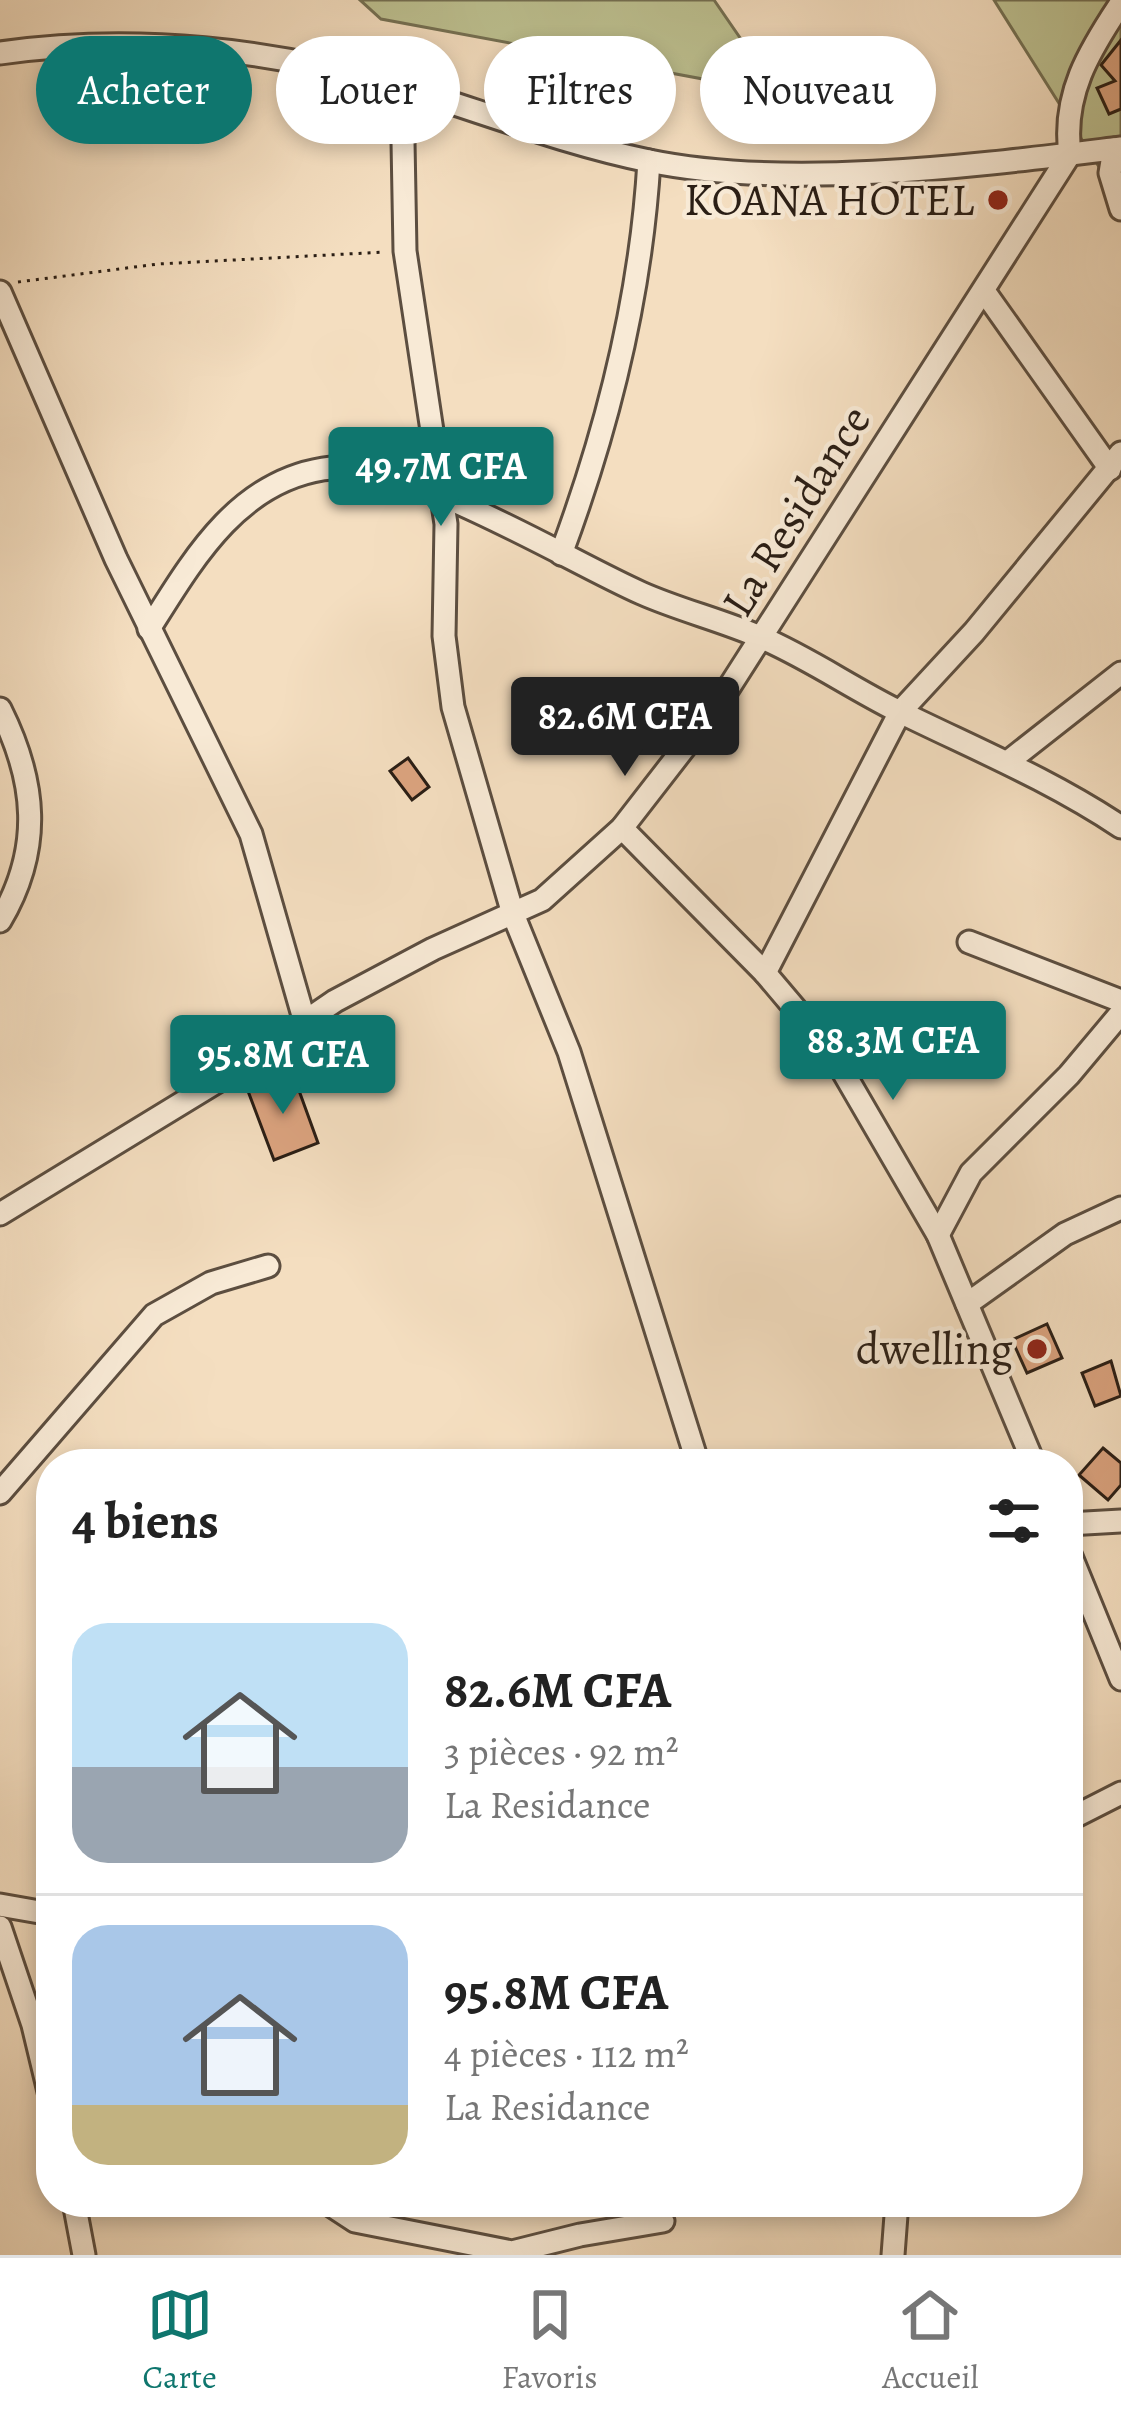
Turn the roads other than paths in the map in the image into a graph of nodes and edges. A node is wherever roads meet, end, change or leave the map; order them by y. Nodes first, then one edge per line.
1 (1121, 3) edge
2 (0, 53) edge
3 (276, 59) edge
4 (460, 107) edge
5 (402, 144) edge
6 (1118, 148) edge
7 (1070, 154) junction
8 (649, 161) junction
9 (1121, 209) edge
10 (9, 287) edge
11 (984, 291) junction
12 (1115, 461) edge
13 (440, 497) junction
14 (560, 554) junction
15 (149, 629) junction
16 (762, 638) junction
17 (1121, 673) edge
18 (0, 709) edge
19 (900, 712) junction
20 (1009, 761) junction
21 (1121, 827) edge
22 (622, 828) junction
23 (513, 914) junction
24 (0, 921) edge
25 (969, 942) dead end
26 (765, 973) junction
27 (1121, 1001) edge
28 (1121, 1013) edge
29 (304, 1019) junction
30 (1121, 1208) edge
31 (0, 1214) edge
32 (938, 1235) junction
33 (268, 1266) dead end
34 (967, 1304) junction
35 (38, 1449) edge
36 (693, 1449) edge
37 (1028, 1449) edge
38 (36, 1451) edge
39 (0, 1493) edge
40 (1121, 1521) edge
41 (1083, 1523) edge
42 (1083, 1586) edge
43 (1121, 1679) edge
44 (1121, 1793) edge
45 (1083, 1812) edge
46 (0, 1905) edge
47 (36, 1911) edge
48 (0, 1927) edge
49 (36, 2038) edge
50 (77, 2217) edge
51 (348, 2217) edge
52 (896, 2217) edge
53 (663, 2221) dead end
54 (517, 2254) edge
55 (84, 2255) edge
56 (893, 2255) edge

1 - 7 street
2 - 3 street
4 - 8 street
5 - 13 street
6 - 7 street
6 - 9 street
7 - 8 street
7 - 11 street, La Residance
8 - 14 street
10 - 15 street
11 - 12 street
11 - 16 street, La Residance
12 - 19 street
13 - 14 street
13 - 15 street
13 - 23 street
14 - 16 street
15 - 29 street
16 - 19 street
16 - 22 street, La Residance
17 - 20 street
18 - 24 street
19 - 20 street
19 - 26 street
20 - 21 street
22 - 23 street, La Residance
22 - 26 street
23 - 29 street, La Residance
23 - 36 street
25 - 27 street
26 - 32 street
28 - 32 street
29 - 31 street, La Residance
30 - 34 street
32 - 34 street
33 - 35 street
34 - 37 street
38 - 39 street
40 - 41 street
42 - 43 street
44 - 45 street
46 - 47 street
48 - 49 street
50 - 55 street
51 - 54 street
52 - 56 street
53 - 54 street

